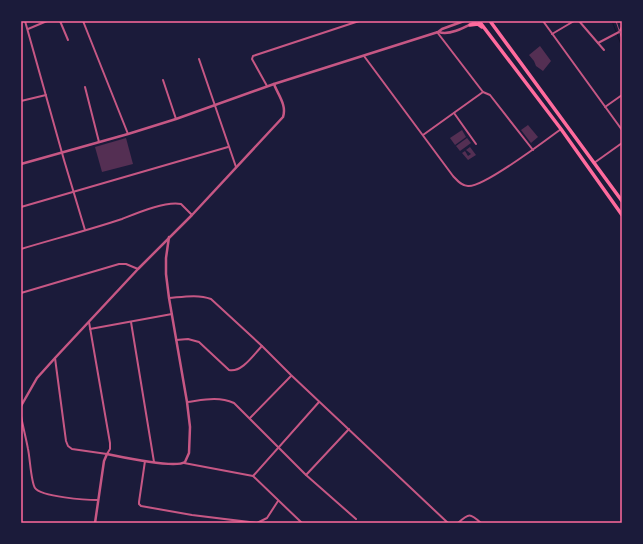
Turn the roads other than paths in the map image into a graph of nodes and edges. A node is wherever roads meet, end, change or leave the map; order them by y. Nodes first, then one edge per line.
1 (25, 21) edge
2 (47, 21) edge
3 (60, 21) edge
4 (83, 21) edge
5 (359, 21) edge
6 (464, 21) edge
7 (478, 21) edge
8 (490, 21) edge
9 (543, 21) edge
10 (574, 21) edge
11 (579, 21) edge
12 (470, 25) junction
13 (622, 26) edge
14 (483, 27) junction
15 (28, 29) junction
16 (438, 32) junction
17 (552, 34) junction
18 (68, 40) dead end
19 (598, 43) junction
20 (604, 50) dead end
21 (364, 56) junction
22 (199, 58) dead end
23 (164, 80) dead end
24 (274, 84) junction
25 (267, 86) junction
26 (85, 87) dead end
27 (483, 92) junction
28 (46, 94) junction
29 (622, 95) edge
30 (21, 101) edge
31 (216, 105) junction
32 (605, 107) junction
33 (454, 113) junction
34 (176, 119) junction
35 (561, 129) junction
36 (622, 130) edge
37 (128, 134) junction
38 (423, 135) junction
39 (99, 142) junction
40 (622, 143) edge
41 (476, 144) dead end
42 (228, 147) junction
43 (533, 150) junction
44 (62, 153) junction
45 (594, 163) junction
46 (21, 164) edge
47 (236, 167) junction
48 (73, 192) junction
49 (622, 201) edge
50 (21, 207) edge
51 (192, 215) junction
52 (622, 215) edge
53 (85, 230) junction
54 (169, 236) junction
55 (21, 249) edge
56 (138, 269) junction
57 (21, 293) edge
58 (169, 298) junction
59 (172, 314) junction
60 (89, 322) junction
61 (131, 322) junction
62 (90, 329) junction
63 (176, 340) junction
64 (262, 346) junction
65 (55, 358) junction
66 (291, 375) junction
67 (187, 402) junction
68 (319, 402) junction
69 (21, 406) edge
70 (21, 416) edge
71 (250, 418) junction
72 (349, 429) junction
73 (278, 446) junction
74 (107, 454) junction
75 (145, 461) junction
76 (154, 462) junction
77 (184, 463) junction
78 (306, 475) junction
79 (253, 476) junction
80 (98, 500) junction
81 (278, 501) junction
82 (356, 519) dead end
83 (261, 522) edge
84 (95, 523) edge
85 (302, 523) edge
86 (448, 523) edge
87 (458, 523) edge
88 (481, 523) edge

1 - 15 street
2 - 15 street
3 - 18 street
4 - 37 street
5 - 25 street
6 - 16 street
7 - 12 street
7 - 14 highway
8 - 45 highway
9 - 17 street
10 - 17 street
11 - 19 street
12 - 14 highway
12 - 16 street
13 - 19 street
14 - 35 highway
15 - 28 street
16 - 21 street
16 - 27 street
17 - 32 street
19 - 20 street
21 - 24 street
21 - 38 street
22 - 31 street
23 - 34 street
24 - 25 street
24 - 47 street
25 - 31 street
26 - 39 street
27 - 33 street
27 - 43 street
28 - 30 street
28 - 44 street
29 - 32 street
31 - 34 street
31 - 42 street
32 - 36 street
33 - 38 street
33 - 41 street
34 - 37 street
35 - 43 street
35 - 52 highway
37 - 39 street
38 - 43 street
39 - 44 street
40 - 45 street
42 - 47 street
42 - 48 street
44 - 46 street
44 - 48 street
45 - 49 highway
47 - 51 street
48 - 50 street
48 - 53 street
51 - 53 street
51 - 54 street
53 - 55 street
54 - 56 street
54 - 58 street
56 - 57 street
56 - 60 street
58 - 59 street
58 - 64 street
59 - 61 street
59 - 63 street
60 - 62 street
60 - 65 street
61 - 62 street
61 - 76 street
62 - 74 street
63 - 64 street
63 - 67 street
64 - 66 street
65 - 69 street
65 - 74 street
66 - 68 street
66 - 71 street
67 - 71 street
67 - 77 street
68 - 72 street
68 - 73 street
70 - 80 street
71 - 73 street
72 - 78 street
72 - 86 street
73 - 78 street
73 - 79 street
74 - 75 street
74 - 80 street
75 - 76 street
75 - 83 street
76 - 77 street
77 - 79 street
78 - 82 street
79 - 81 street
80 - 84 street
81 - 83 street
81 - 85 street
87 - 88 street

